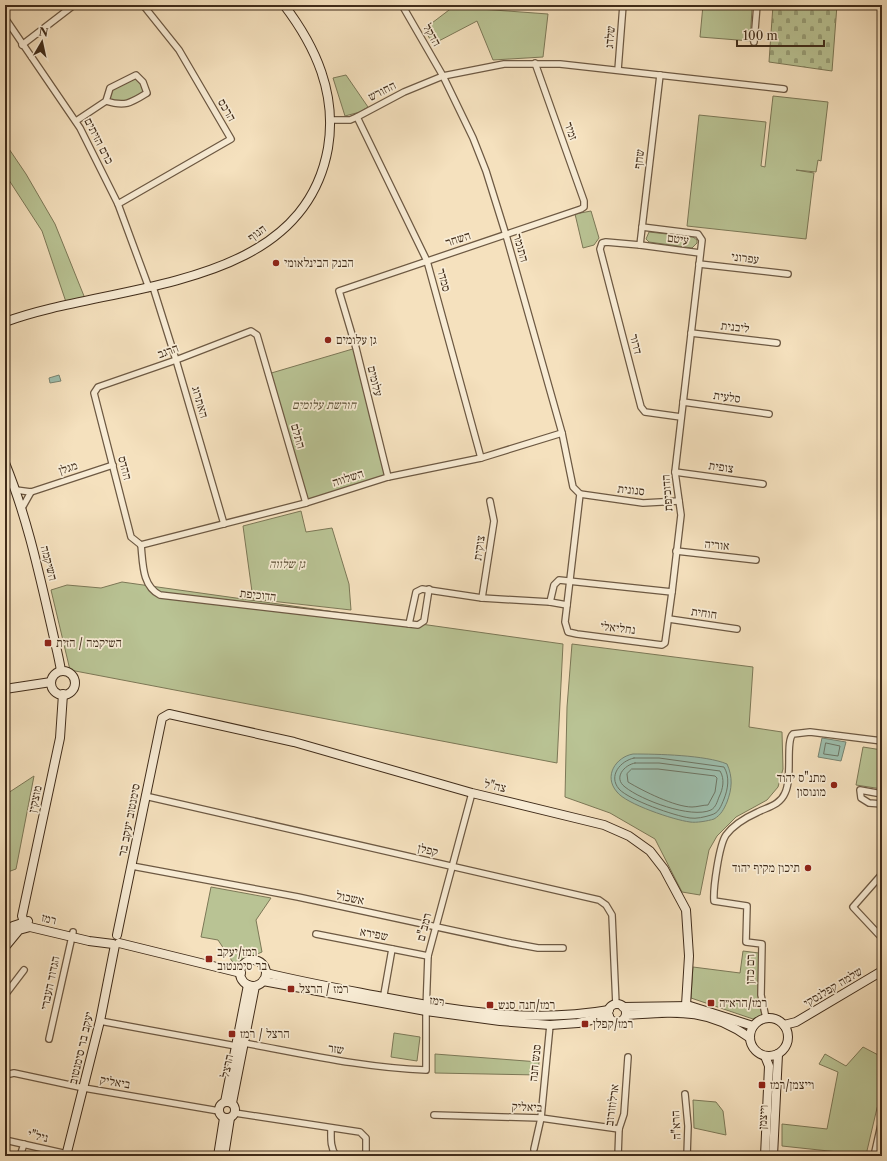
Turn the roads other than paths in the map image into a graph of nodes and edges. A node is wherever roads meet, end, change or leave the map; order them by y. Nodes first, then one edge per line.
1 (74, 5) edge
2 (143, 5) edge
3 (284, 5) edge
4 (402, 5) edge
5 (623, 5) edge
6 (757, 5) edge
7 (5, 18) edge
8 (754, 42) dead end
9 (22, 45) junction
10 (535, 62) junction
11 (618, 70) junction
12 (660, 75) junction
13 (443, 76) junction
14 (784, 89) dead end
15 (106, 102) junction
16 (357, 117) junction
17 (76, 120) junction
18 (331, 120) junction
19 (118, 204) junction
20 (584, 207) joint
21 (642, 227) junction
22 (506, 235) junction
23 (601, 245) joint
24 (640, 245) junction
25 (700, 253) junction
26 (427, 261) junction
27 (699, 264) junction
28 (788, 274) dead end
29 (151, 287) junction
30 (339, 291) joint
31 (5, 322) edge
32 (251, 331) joint
33 (691, 333) junction
34 (776, 343) dead end
35 (176, 360) junction
36 (94, 393) joint
37 (683, 402) junction
38 (769, 414) dead end
39 (681, 417) junction
40 (562, 433) junction
41 (481, 458) junction
42 (5, 463) edge
43 (113, 465) junction
44 (675, 472) junction
45 (388, 477) junction
46 (763, 484) dead end
47 (16, 490) junction
48 (31, 492) junction
49 (580, 494) junction
50 (490, 501) dead end
51 (679, 501) junction
52 (306, 503) junction
53 (22, 508) junction
54 (224, 524) junction
55 (141, 545) junction
56 (676, 551) junction
57 (756, 560) dead end
58 (570, 581) junction
59 (429, 589) junction
60 (672, 592) junction
61 (482, 598) junction
62 (550, 602) junction
63 (567, 605) junction
64 (669, 619) junction
65 (409, 624) junction
66 (737, 629) dead end
67 (665, 644) joint
68 (62, 671) junction
69 (51, 682) junction
70 (5, 689) edge
71 (63, 694) junction
72 (169, 714) joint
73 (882, 741) edge
74 (472, 793) junction
75 (882, 794) edge
76 (146, 796) junction
77 (882, 804) edge
78 (132, 866) junction
79 (452, 866) junction
80 (882, 874) edge
81 (23, 907) joint
82 (27, 924) junction
83 (435, 928) junction
84 (316, 934) dead end
85 (5, 935) edge
86 (72, 935) junction
87 (882, 938) edge
88 (115, 941) junction
89 (5, 947) edge
90 (562, 948) dead end
91 (392, 949) junction
92 (428, 956) junction
93 (24, 970) dead end
94 (882, 971) edge
95 (241, 973) junction
96 (266, 973) junction
97 (263, 981) junction
98 (252, 985) junction
99 (5, 995) edge
100 (383, 1000) junction
101 (686, 1006) junction
102 (426, 1008) junction
103 (622, 1009) junction
104 (609, 1013) junction
105 (766, 1018) junction
106 (100, 1022) junction
107 (550, 1025) junction
108 (753, 1026) junction
109 (786, 1029) junction
110 (750, 1038) junction
111 (49, 1039) dead end
112 (240, 1045) junction
113 (778, 1054) junction
114 (765, 1056) junction
115 (628, 1057) dead end
116 (426, 1070) joint
117 (6, 1074) edge
118 (84, 1088) junction
119 (685, 1094) dead end
120 (228, 1103) junction
121 (227, 1115) junction
122 (434, 1115) dead end
123 (541, 1118) junction
124 (882, 1120) edge
125 (331, 1128) junction
126 (619, 1129) junction
127 (5, 1140) edge
128 (24, 1144) junction
129 (534, 1149) dead end
130 (67, 1155) edge
131 (20, 1156) edge
132 (218, 1156) edge
133 (224, 1156) edge
134 (336, 1156) edge
135 (366, 1156) edge
136 (618, 1156) edge
137 (687, 1156) edge
138 (765, 1156) edge
139 (773, 1156) edge
140 (874, 1156) edge

1 - 9 street
2 - 19 street, הרכס
3 - 18 street, הנוף
4 - 13 street, הדקל
5 - 11 street, שלדג
6 - 8 street
7 - 9 street, כרם הזיתים
9 - 17 street, כרם הזיתים
10 - 11 street, החורש
10 - 13 street, החורש
10 - 20 street, זמיר
11 - 12 street, החורש
12 - 14 street, החורש
12 - 21 street, שחף
13 - 16 street, החורש
13 - 22 street, התומר
15 - 15 street
15 - 17 street
16 - 18 street, החורש
16 - 26 street, סמדר
17 - 19 street, כרם הזיתים
18 - 29 street, הנוף
19 - 29 street, כרם הזיתים
20 - 22 street, השחר
21 - 24 street, שחף
21 - 25 street, עיטם
22 - 26 street, השחר
22 - 40 street, התומר
23 - 24 street, עיטם
23 - 39 street, דרור
24 - 25 street, עיטם
25 - 27 street, הדוכיפת
26 - 30 street, השחר
26 - 41 street, סמדר
27 - 28 street, עפרוני
27 - 33 street, הדוכיפת
29 - 31 street, הנוף
29 - 35 street, האתרוג
30 - 45 street, עלומים
32 - 35 street, הרגב
32 - 52 street, התלם
33 - 34 street, ליבנית
33 - 37 street, הדוכיפת
35 - 36 street, הרגב
35 - 54 street, האתרוג
36 - 43 street, ההדס
37 - 38 street, סלעית
37 - 39 street, הדוכיפת
39 - 44 street, הדוכיפת
40 - 41 street, השלווה
40 - 49 street, התומר
41 - 45 street, השלווה
42 - 47 street, השיקמה
43 - 48 street, מגלן
43 - 55 street, ההדס
44 - 46 street, צופית
44 - 51 street, הדוכיפת
45 - 52 street, השלווה
47 - 48 street, מגלן
47 - 53 street, השיקמה
48 - 53 street
49 - 51 street, סנונית
49 - 58 street
50 - 61 street, צוקית
51 - 56 street, הדוכיפת
52 - 54 street, השלווה
53 - 68 street, השיקמה
54 - 55 street, השלווה
55 - 65 street, הדוכיפת
56 - 57 street, אוריה
56 - 60 street, הדוכיפת
58 - 60 street
58 - 62 street
58 - 63 street
59 - 61 street
59 - 65 street
59 - 65 street, הדוכיפת
60 - 64 street, הדוכיפת
61 - 62 street
62 - 63 street
63 - 67 street, נחליאלי
64 - 66 street, חוחית
64 - 67 street, הדוכיפת
68 - 69 street
68 - 71 street
69 - 70 street
69 - 71 street
71 - 81 street, מוצקין
72 - 74 street, צה"ל
72 - 76 street, סימנטוב יעקב בר
73 - 105 street, רם כהן
74 - 79 street, רמב"ם
74 - 101 street, צה"ל
75 - 77 street
76 - 78 street, סימנטוב יעקב בר
76 - 79 street, קפלן
78 - 83 street, אשכול
78 - 88 street, סימנטוב יעקב בר
79 - 83 street, רמב"ם
79 - 103 street, קפלן
80 - 87 street
81 - 82 street, רמז
82 - 85 street
82 - 86 street, רמז
82 - 89 street
83 - 90 street, אשכול
83 - 92 street, רמב"ם
84 - 91 street, שפירא
86 - 88 street, רמז
86 - 111 street, הגדוד העברי
88 - 95 street, רמז
88 - 106 street, יעקב בר סימנטוב
91 - 92 street, שפירא
91 - 100 street
92 - 102 street, רמב"ם
93 - 99 street
94 - 109 street, שלמה קפלנסקי
95 - 96 street
95 - 98 street
96 - 97 street
96 - 100 street, רמז
97 - 98 street
97 - 100 street, רמז
98 - 112 street, הרצל
100 - 102 street, רמז
101 - 103 street
101 - 108 street
102 - 104 street, רמז
102 - 107 street, רמז
102 - 116 street, רמב"ם
103 - 104 street
103 - 104 street
103 - 110 street
104 - 107 street, רמז
105 - 108 street
105 - 109 street
106 - 112 street, שזר
106 - 118 street, יעקב בר סימנטוב
107 - 123 street, סנש חנה
108 - 110 street
109 - 113 street
110 - 114 street
112 - 116 street, שזר
112 - 120 street, הרצל
113 - 114 street
113 - 139 street, וייצמן
114 - 138 street
115 - 126 street, ארלוזורוב
117 - 118 street, ביאליק
118 - 121 street, ביאליק
118 - 130 street, יעקב בר סימנטוב
119 - 137 street, הרא"ה
120 - 121 street
120 - 121 street
121 - 125 street, ביאליק
121 - 132 street
121 - 133 street
122 - 123 street, ביאליק
123 - 126 street, ביאליק
123 - 129 street, סנש חנה
124 - 140 street
125 - 134 street
125 - 135 street, ביאליק
126 - 136 street, ארלוזורוב
127 - 128 street, ניל"י
128 - 130 street, ניל"י
128 - 131 street

